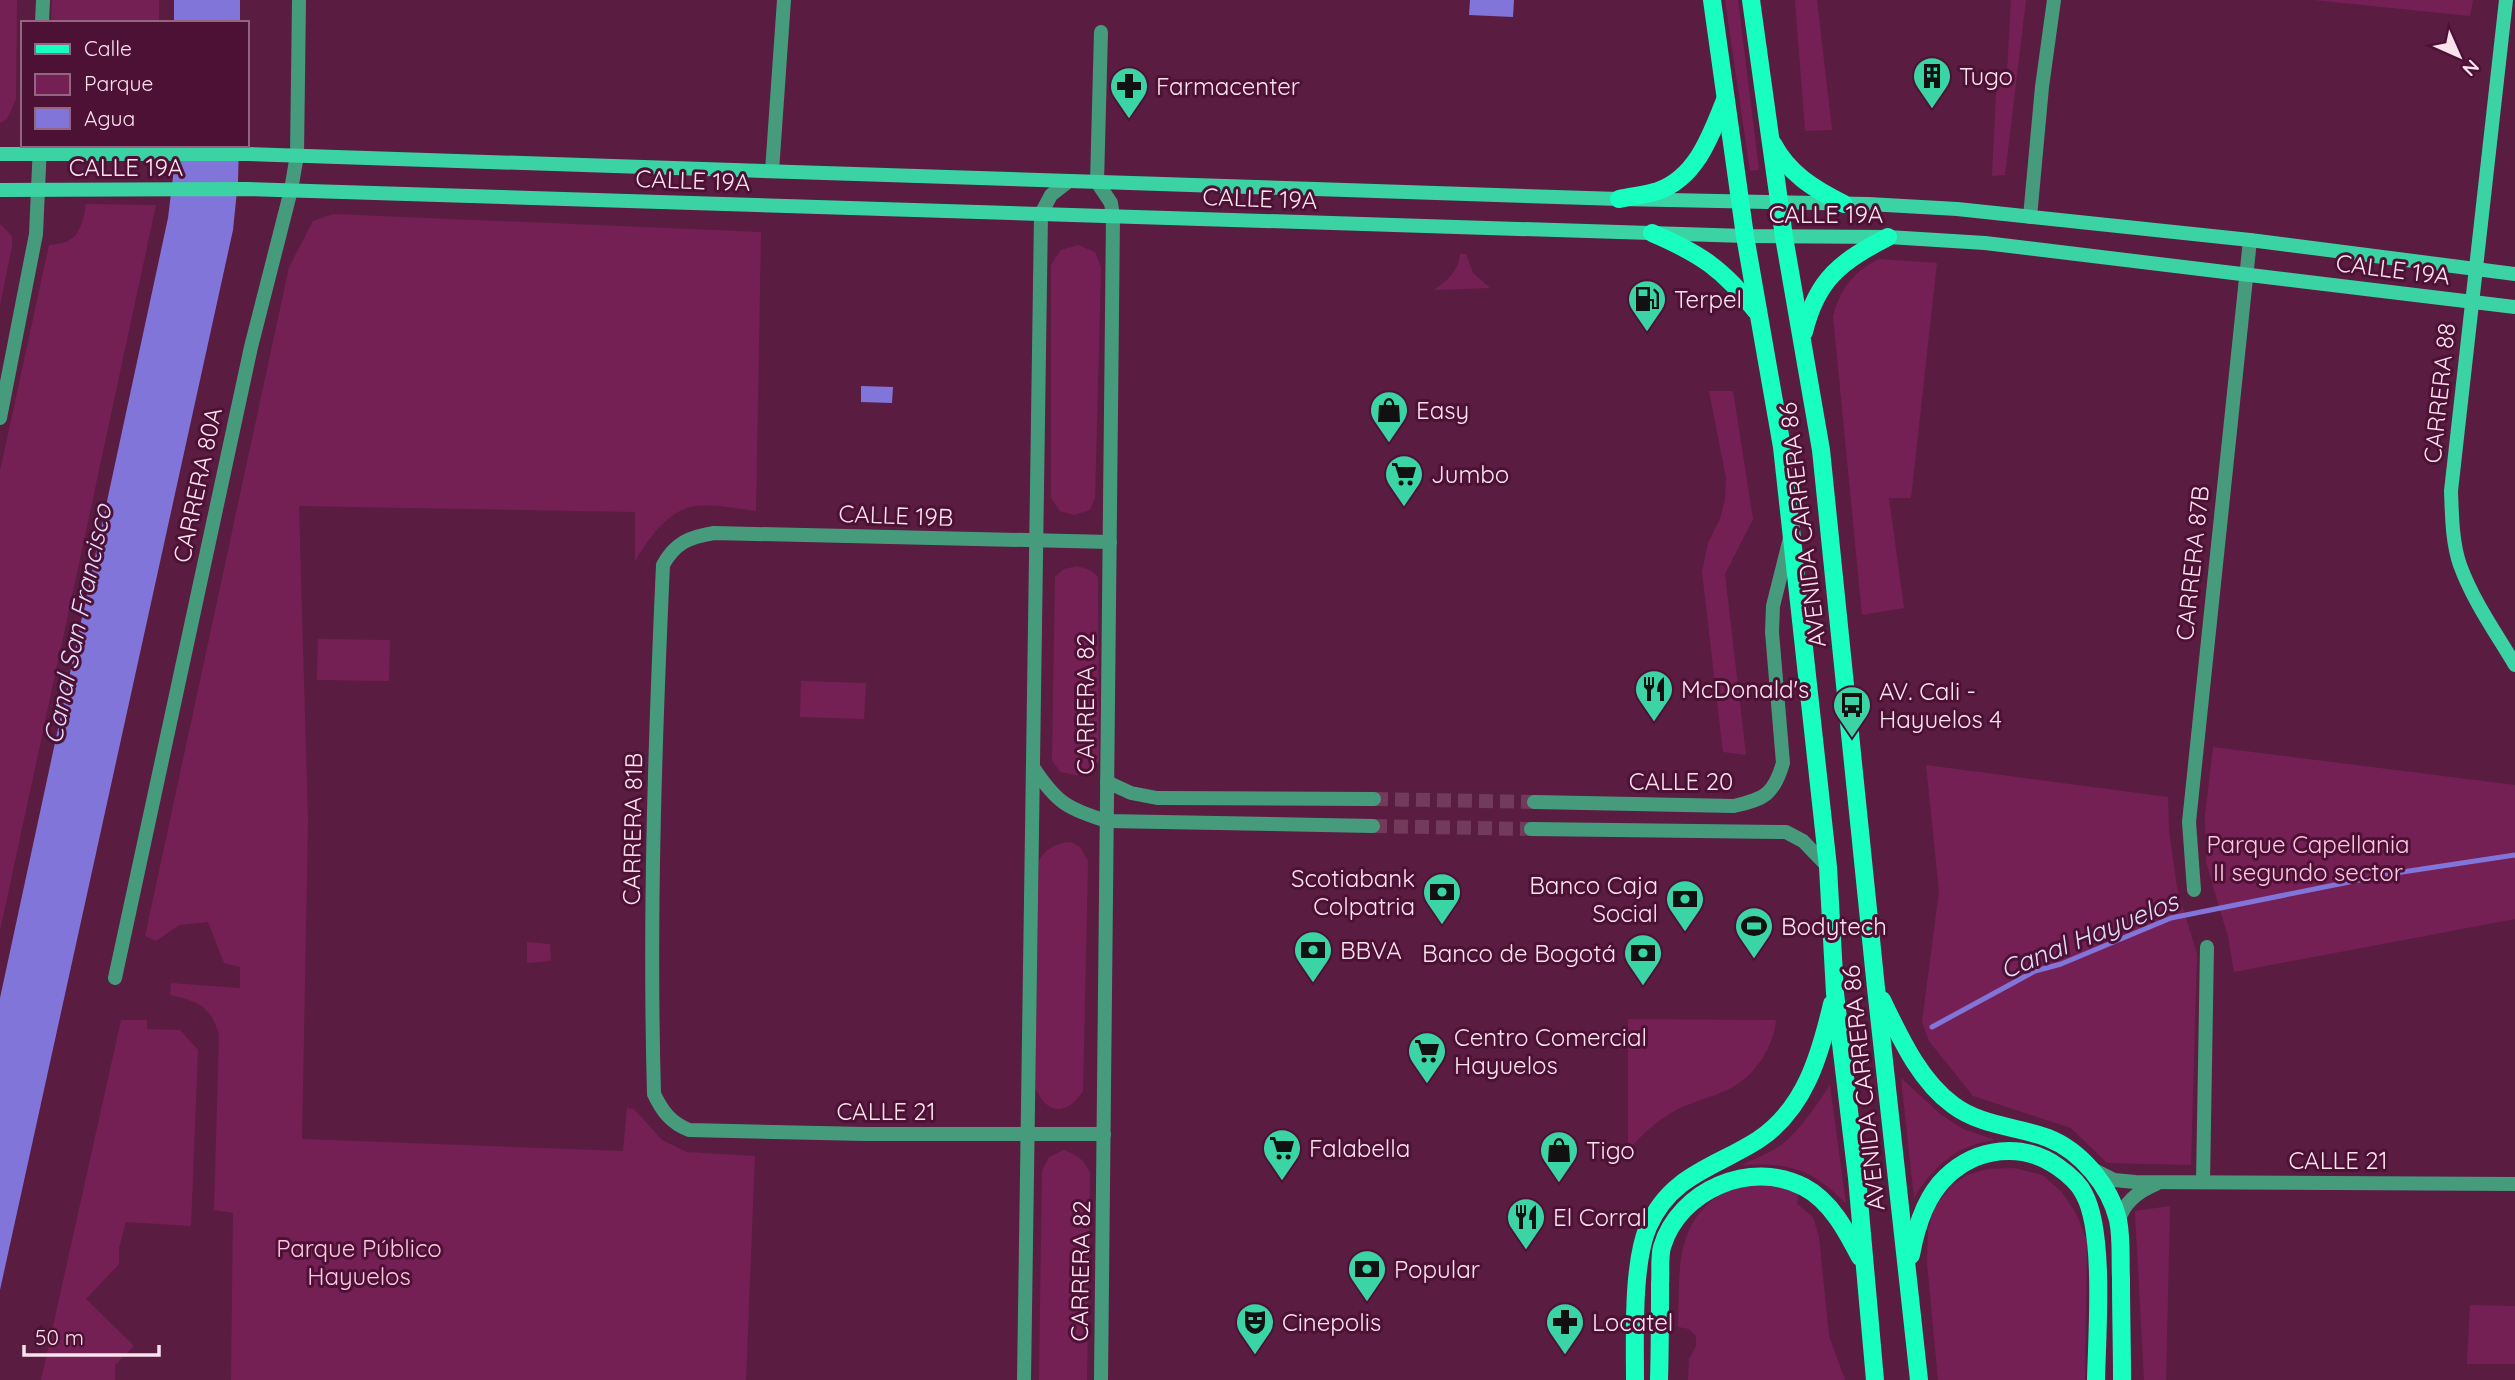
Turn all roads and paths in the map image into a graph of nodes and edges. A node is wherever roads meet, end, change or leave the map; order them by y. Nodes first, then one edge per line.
1 (43, 0) edge
2 (299, 0) edge
3 (784, 0) edge
4 (1712, 0) edge
5 (1751, 0) edge
6 (2054, 0) edge
7 (2506, 0) edge
8 (42, 21) edge
9 (1101, 32) dead end
10 (1726, 97) junction
11 (1769, 138) junction
12 (40, 149) edge
13 (0, 154) edge
14 (297, 155) junction
15 (772, 171) junction
16 (1069, 181) junction
17 (1097, 182) junction
18 (0, 190) edge
19 (39, 190) junction
20 (291, 190) junction
21 (1619, 199) junction
22 (1741, 202) junction
23 (1779, 204) junction
24 (1844, 204) junction
25 (1041, 214) junction
26 (1113, 216) junction
27 (2030, 217) junction
28 (1652, 233) junction
29 (1745, 236) junction
30 (1784, 237) junction
31 (1888, 237) junction
32 (2250, 240) junction
33 (2476, 270) junction
34 (2246, 273) junction
35 (2515, 274) edge
36 (2472, 302) junction
37 (2515, 307) edge
38 (1759, 314) junction
39 (1803, 339) junction
40 (0, 418) edge
41 (1791, 534) junction
42 (682, 541) joint
43 (1037, 541) junction
44 (1110, 542) junction
45 (2515, 665) edge
46 (1033, 767) junction
47 (1107, 782) junction
48 (1374, 799) tunnel mouth
49 (1534, 802) tunnel mouth
50 (1107, 821) junction
51 (1373, 826) tunnel mouth
52 (1531, 829) tunnel mouth
53 (1828, 867) junction
54 (2194, 890) dead end
55 (2207, 947) dead end
56 (115, 978) dead end
57 (1876, 988) junction
58 (1835, 993) junction
59 (670, 1119) joint
60 (1028, 1134) junction
61 (1104, 1134) junction
62 (2088, 1167) junction
63 (2203, 1181) junction
64 (2161, 1182) junction
65 (2515, 1184) edge
66 (2118, 1221) junction
67 (1864, 1264) junction
68 (1908, 1272) junction
69 (1024, 1380) edge
70 (1101, 1380) edge
71 (1635, 1380) edge
72 (1659, 1380) edge
73 (1875, 1380) edge
74 (1919, 1380) edge
75 (2096, 1380) edge
76 (2122, 1380) edge

1 - 8 street
2 - 14 street, CARRERA 80A
3 - 15 street
4 - 10 main road, AVENIDA CARRERA 86
5 - 11 main road, AVENIDA CARRERA 86
6 - 27 street
7 - 33 street, CARRERA 88
9 - 17 street, CARRERA 82
10 - 21 main road
10 - 22 main road, AVENIDA CARRERA 86
11 - 23 main road, AVENIDA CARRERA 86
11 - 24 main road
12 - 13 street, CALLE 19A
12 - 14 street, CALLE 19A
12 - 19 street
14 - 15 street, CALLE 19A
14 - 20 street, CARRERA 80A
15 - 16 street, CALLE 19A
16 - 17 street, CALLE 19A
16 - 25 street
17 - 21 street, CALLE 19A
17 - 26 street, CARRERA 82
18 - 19 street, CALLE 19A
19 - 20 street, CALLE 19A
19 - 40 street
20 - 25 street, CALLE 19A
20 - 56 street, CARRERA 80A
21 - 22 street, CALLE 19A
22 - 23 street, CALLE 19A
22 - 29 main road, AVENIDA CARRERA 86
23 - 24 street, CALLE 19A
23 - 30 main road, AVENIDA CARRERA 86
24 - 27 street, CALLE 19A
25 - 26 street, CALLE 19A
25 - 43 street, CARRERA 82
26 - 28 street, CALLE 19A
26 - 44 street, CARRERA 82
27 - 32 street, CALLE 19A
28 - 29 street, CALLE 19A
28 - 38 main road
29 - 30 street, CALLE 19A
29 - 38 main road, AVENIDA CARRERA 86
30 - 31 street, CALLE 19A
30 - 39 main road, AVENIDA CARRERA 86
31 - 34 street, CALLE 19A
31 - 39 main road
32 - 33 street, CALLE 19A
32 - 34 street, CARRERA 87B
33 - 35 street, CALLE 19A
33 - 36 street, CARRERA 88
34 - 36 street, CALLE 19A
34 - 54 street, CARRERA 87B
36 - 37 street, CALLE 19A
36 - 45 street, CARRERA 88
38 - 41 main road, AVENIDA CARRERA 86
39 - 57 main road, AVENIDA CARRERA 86
41 - 49 street, CALLE 20
41 - 53 main road, AVENIDA CARRERA 86
42 - 43 street, CALLE 19B
42 - 59 street, CARRERA 81B
43 - 44 street, CALLE 19B
43 - 46 street, CARRERA 82
44 - 47 street, CARRERA 82
46 - 50 street
46 - 60 street, CARRERA 82
47 - 48 street
47 - 50 street, CARRERA 82
50 - 51 street
50 - 61 street, CARRERA 82
52 - 53 street, CALLE 20
53 - 58 main road, AVENIDA CARRERA 86
55 - 63 street
57 - 62 main road
57 - 68 main road, AVENIDA CARRERA 86
58 - 67 main road, AVENIDA CARRERA 86
58 - 71 main road
59 - 60 street, CALLE 21
60 - 61 street, CALLE 21
60 - 69 street, CARRERA 82
61 - 70 street, CARRERA 82
62 - 64 street, CALLE 21
62 - 66 main road
63 - 64 street, CALLE 21
63 - 65 street, CALLE 21
64 - 66 street, CALLE 21
66 - 76 main road
67 - 72 main road
67 - 73 main road, AVENIDA CARRERA 86
68 - 74 main road, AVENIDA CARRERA 86
68 - 75 main road

